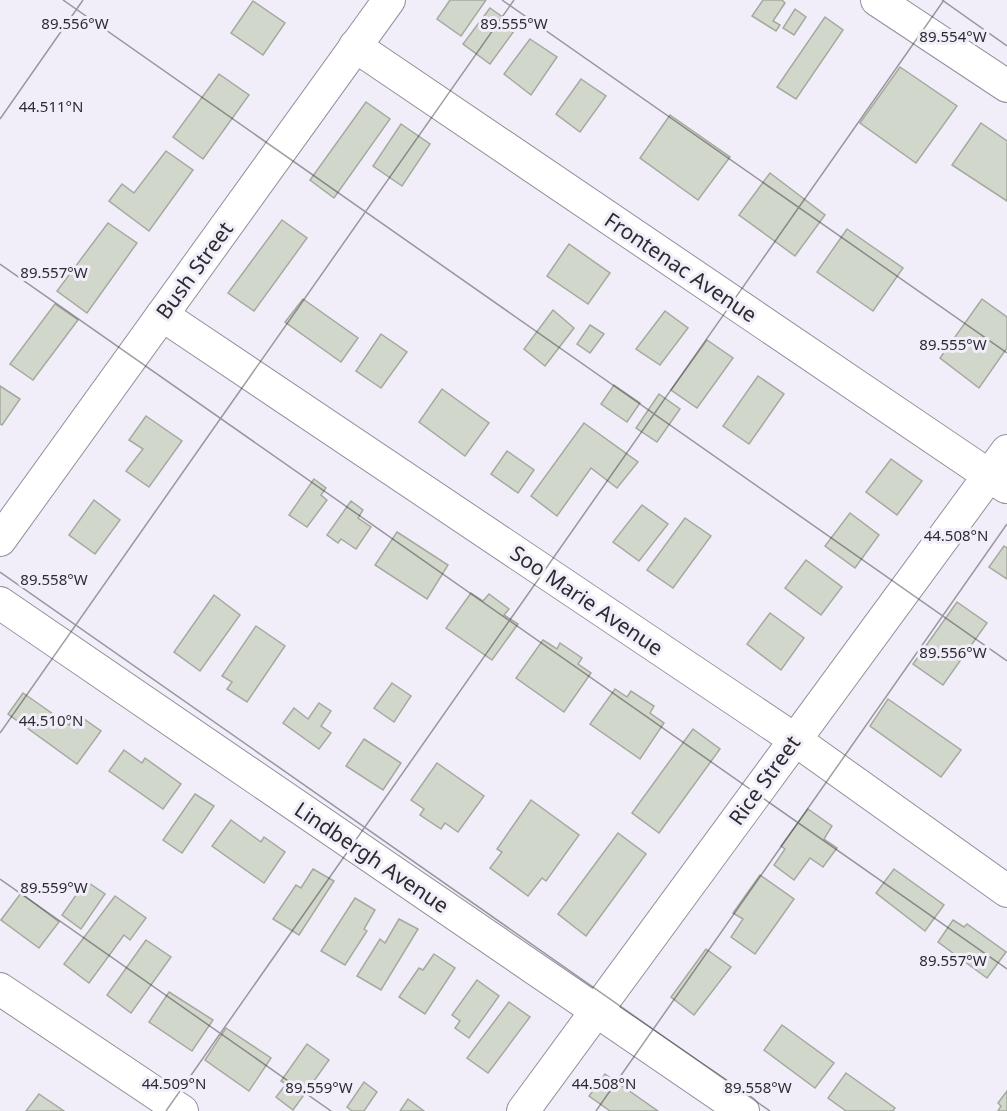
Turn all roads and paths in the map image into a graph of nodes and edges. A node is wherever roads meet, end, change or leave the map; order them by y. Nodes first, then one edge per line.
1 (389, 0) edge
2 (896, 5) edge
3 (355, 46) junction
4 (1007, 86) edge
5 (162, 315) junction
6 (1007, 451) edge
7 (998, 482) edge
8 (0, 540) edge
9 (0, 603) edge
10 (794, 739) junction
11 (1007, 891) edge
12 (0, 989) edge
13 (596, 1010) junction
14 (182, 1111) edge
15 (523, 1111) edge
16 (743, 1111) edge

1 - 3 street, Bush Street
2 - 4 street
3 - 5 street, Bush Street
3 - 7 street, Frontenac Avenue
5 - 8 street, Bush Street
5 - 10 street, Soo Marie Avenue
6 - 7 street, Rice Street
7 - 10 street, Rice Street
9 - 13 street, Lindbergh Avenue
10 - 11 street, Soo Marie Avenue
10 - 13 street, Rice Street
12 - 14 street
13 - 15 street, Rice Street
13 - 16 street, Lindbergh Avenue

